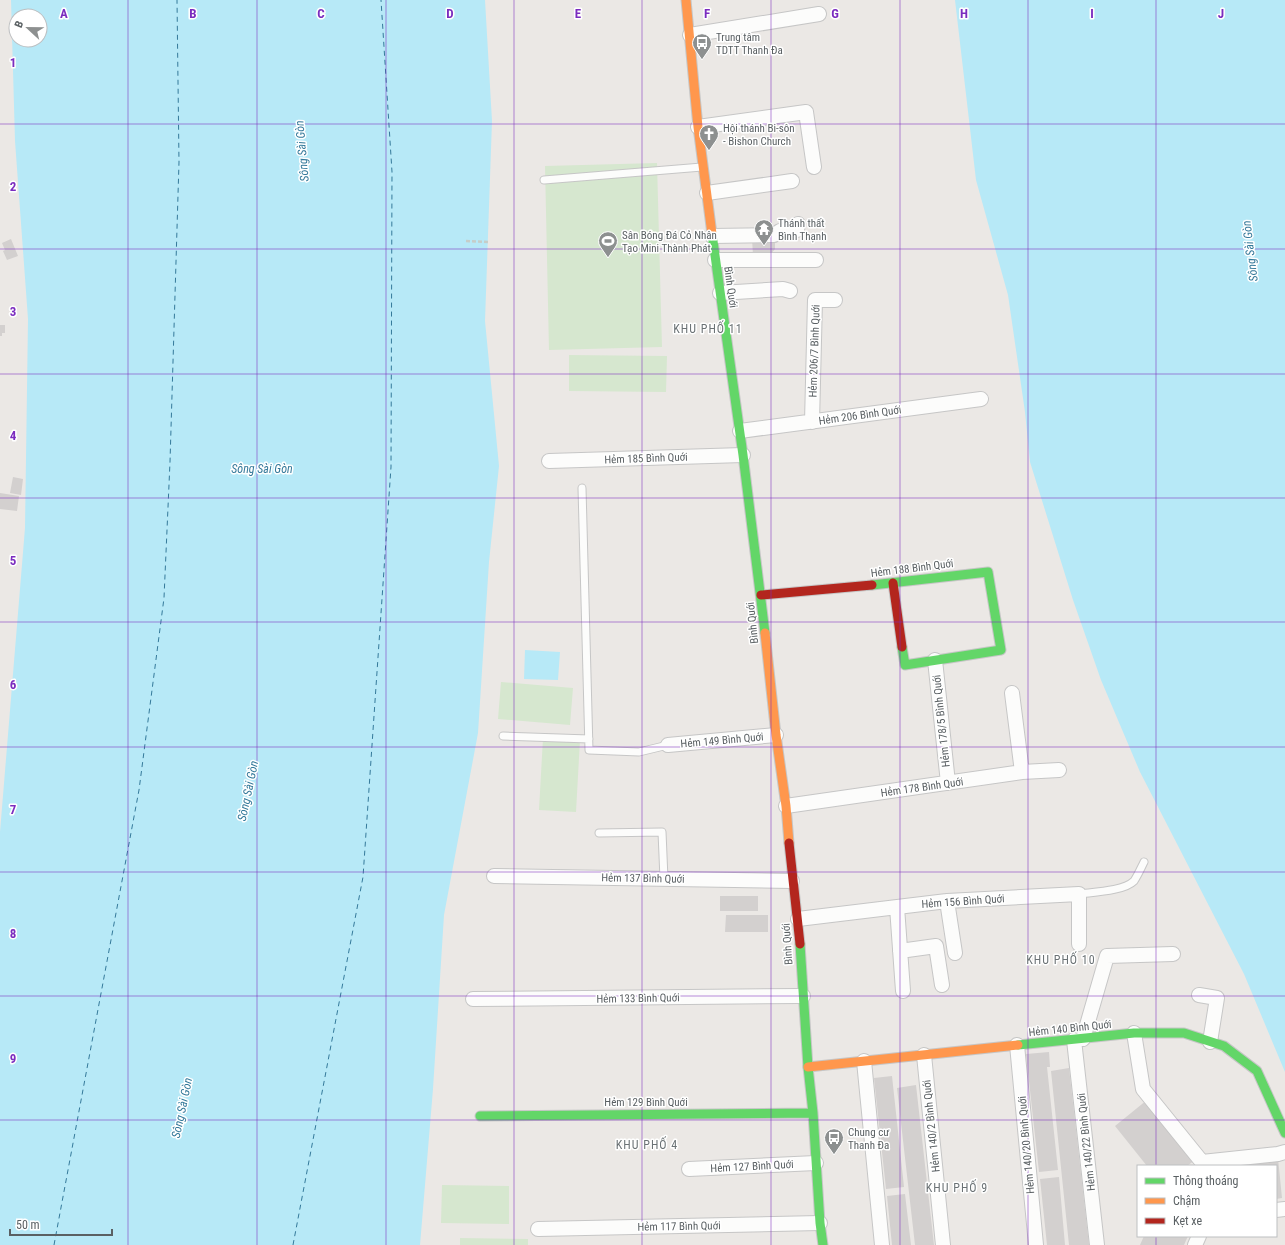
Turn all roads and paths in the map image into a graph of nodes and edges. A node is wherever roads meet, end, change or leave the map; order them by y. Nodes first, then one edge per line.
1 (686, 0) edge
2 (819, 14) dead end
3 (690, 35) junction
4 (698, 127) junction
5 (703, 167) junction
6 (814, 167) dead end
7 (544, 180) dead end
8 (792, 182) dead end
9 (706, 193) junction
10 (798, 224) dead end
11 (712, 236) junction
12 (466, 241) dead end
13 (488, 242) dead end
14 (715, 260) junction
15 (816, 260) dead end
16 (790, 291) dead end
17 (720, 292) junction
18 (835, 300) dead end
19 (981, 399) dead end
20 (812, 422) junction
21 (740, 431) junction
22 (743, 455) junction
23 (549, 461) dead end
24 (582, 488) dead end
25 (893, 583) junction
26 (761, 595) junction
27 (934, 660) junction
28 (1012, 693) dead end
29 (776, 735) junction
30 (503, 736) dead end
31 (589, 739) junction
32 (668, 745) joint
33 (1059, 770) dead end
34 (1022, 772) junction
35 (948, 783) junction
36 (786, 806) junction
37 (599, 833) dead end
38 (1144, 862) dead end
39 (494, 876) dead end
40 (664, 879) junction
41 (792, 881) junction
42 (1079, 894) junction
43 (948, 901) junction
44 (896, 907) junction
45 (798, 919) junction
46 (1079, 944) dead end
47 (900, 951) junction
48 (955, 953) dead end
49 (1173, 954) dead end
50 (942, 984) dead end
51 (903, 990) dead end
52 (1199, 995) dead end
53 (803, 996) junction
54 (473, 999) dead end
55 (1134, 1034) junction
56 (1079, 1039) junction
57 (1210, 1042) junction
58 (1017, 1046) junction
59 (924, 1055) junction
60 (864, 1061) junction
61 (808, 1067) junction
62 (813, 1113) junction
63 (480, 1116) dead end
64 (1285, 1133) edge
65 (1285, 1152) edge
66 (816, 1163) junction
67 (689, 1169) dead end
68 (820, 1223) junction
69 (538, 1229) dead end
70 (823, 1245) edge
71 (882, 1245) edge
72 (943, 1245) edge
73 (1036, 1245) edge
74 (1097, 1245) edge

1 - 3 street, Bình Quới
2 - 3 street
3 - 4 street, Bình Quới
4 - 5 street, Bình Quới
4 - 6 street
5 - 7 lane
5 - 9 street, Bình Quới
8 - 9 street
9 - 11 street, Bình Quới
10 - 11 street
11 - 14 street, Bình Quới
12 - 13 path
14 - 15 street
14 - 17 street, Bình Quới
16 - 17 street
17 - 21 street, Bình Quới
18 - 20 street, Hẻm 206/7 Bình Quới
19 - 20 street, Hẻm 206 Bình Quới
20 - 21 street, Hẻm 206 Bình Quới
21 - 22 street, Bình Quới
22 - 23 street, Hẻm 185 Bình Quới
22 - 26 street, Bình Quới
24 - 31 lane
25 - 26 street, Hẻm 188 Bình Quới
25 - 27 street
25 - 27 street, Hẻm 188 Bình Quới
26 - 29 street, Bình Quới
27 - 35 street, Hẻm 178/5 Bình Quới
28 - 34 street
29 - 32 street, Hẻm 149 Bình Quới
29 - 36 street, Bình Quới
30 - 31 lane
31 - 32 lane
33 - 34 street, Hẻm 178 Bình Quới
34 - 35 street, Hẻm 178 Bình Quới
35 - 36 street, Hẻm 178 Bình Quới
36 - 41 street, Bình Quới
37 - 40 lane
38 - 42 lane
39 - 40 street, Hẻm 137 Bình Quới
40 - 41 street, Hẻm 137 Bình Quới
41 - 45 street, Bình Quới
42 - 43 street, Hẻm 156 Bình Quới
42 - 46 street
43 - 44 street, Hẻm 156 Bình Quới
43 - 48 street
44 - 45 street, Hẻm 156 Bình Quới
44 - 47 street
45 - 53 street, Bình Quới
47 - 50 street
47 - 51 street
49 - 56 street
52 - 57 street
53 - 54 street, Hẻm 133 Bình Quới
53 - 61 street, Bình Quới
55 - 56 street, Hẻm 140 Bình Quới
55 - 57 street, Hẻm 140 Bình Quới
55 - 65 street
56 - 58 street, Hẻm 140 Bình Quới
56 - 74 street, Hẻm 140/22 Bình Quới
57 - 64 street, Hẻm 140 Bình Quới
58 - 59 street, Hẻm 140 Bình Quới
58 - 73 street, Hẻm 140/20 Bình Quới
59 - 60 street, Hẻm 140 Bình Quới
59 - 72 street, Hẻm 140/2 Bình Quới
60 - 61 street, Hẻm 140 Bình Quới
60 - 71 street
61 - 62 street, Bình Quới
62 - 63 street, Hẻm 129 Bình Quới
62 - 66 street, Bình Quới
66 - 67 street, Hẻm 127 Bình Quới
66 - 68 street, Bình Quới
68 - 69 street, Hẻm 117 Bình Quới
68 - 70 street, Bình Quới

